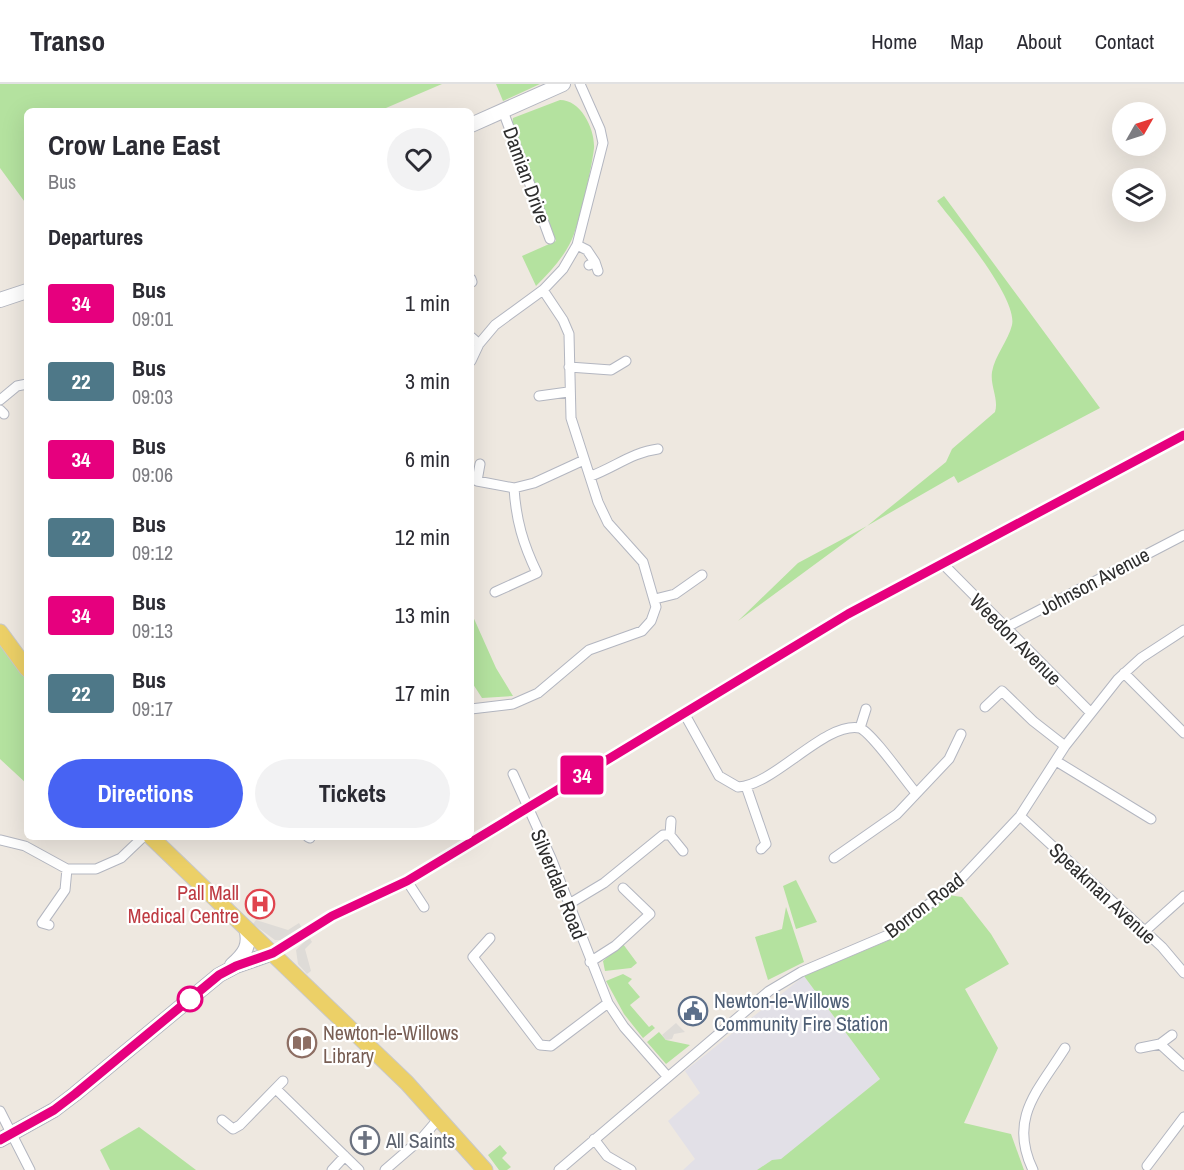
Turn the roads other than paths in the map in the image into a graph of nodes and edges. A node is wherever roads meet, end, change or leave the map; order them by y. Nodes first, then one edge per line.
1 (563, 84) edge
2 (580, 84) edge
3 (503, 111) junction
4 (474, 124) edge
5 (550, 239) dead end
6 (578, 245) junction
7 (594, 266) dead end
8 (543, 290) junction
9 (24, 292) edge
10 (0, 300) edge
11 (475, 340) edge
12 (626, 361) dead end
13 (569, 367) junction
14 (24, 385) edge
15 (568, 392) junction
16 (539, 396) dead end
17 (0, 400) edge
18 (1184, 435) edge
19 (658, 450) dead end
20 (584, 460) junction
21 (480, 464) dead end
22 (591, 476) junction
23 (474, 481) edge
24 (514, 488) junction
25 (1184, 535) edge
26 (943, 564) junction
27 (547, 568) dead end
28 (537, 573) junction
29 (703, 575) dead end
30 (495, 592) dead end
31 (655, 599) junction
32 (1005, 628) junction
33 (1184, 630) edge
34 (0, 632) edge
35 (24, 665) edge
36 (1124, 672) junction
37 (994, 684) dead end
38 (1002, 691) junction
39 (985, 707) dead end
40 (474, 709) edge
41 (866, 710) dead end
42 (684, 713) junction
43 (1091, 713) junction
44 (860, 728) junction
45 (1184, 733) edge
46 (961, 734) dead end
47 (1065, 746) junction
48 (1056, 761) junction
49 (513, 774) dead end
50 (746, 786) junction
51 (916, 793) junction
52 (528, 808) junction
53 (1020, 816) junction
54 (1151, 819) dead end
55 (671, 821) dead end
56 (670, 835) junction
57 (0, 840) edge
58 (139, 840) edge
59 (154, 840) edge
60 (767, 845) dead end
61 (683, 851) dead end
62 (834, 859) dead end
63 (67, 869) junction
64 (407, 881) junction
65 (623, 888) dead end
66 (1184, 896) edge
67 (569, 904) junction
68 (424, 907) dead end
69 (43, 925) dead end
70 (246, 928) junction
71 (1145, 931) junction
72 (490, 938) dead end
73 (273, 953) junction
74 (473, 957) junction
75 (590, 962) junction
76 (464, 964) dead end
77 (1184, 973) edge
78 (219, 975) junction
79 (608, 1003) junction
80 (1173, 1035) dead end
81 (1160, 1044) junction
82 (1065, 1048) dead end
83 (1140, 1048) dead end
84 (1184, 1066) edge
85 (667, 1076) junction
86 (283, 1081) dead end
87 (276, 1089) junction
88 (0, 1110) edge
89 (440, 1117) junction
90 (1184, 1118) edge
91 (222, 1120) dead end
92 (6, 1137) edge
93 (594, 1139) junction
94 (345, 1156) junction
95 (1147, 1166) dead end
96 (30, 1170) edge
97 (332, 1170) edge
98 (359, 1170) edge
99 (385, 1170) edge
100 (485, 1170) edge
101 (559, 1170) edge
102 (631, 1170) edge
103 (1033, 1170) edge

1 - 3 street
2 - 6 street
3 - 4 street
3 - 5 street, Damian Drive
6 - 7 street
6 - 8 street
8 - 11 street
8 - 13 street
9 - 10 street
12 - 13 street
13 - 15 street
14 - 17 street
15 - 16 street
15 - 20 street
18 - 26 street
19 - 22 street
20 - 22 street
20 - 24 street
21 - 23 street
22 - 31 street
23 - 24 street
24 - 28 street
25 - 32 street, Johnson Avenue
26 - 32 street, Weedon Avenue
26 - 42 street
27 - 28 street
28 - 30 street
29 - 31 street
31 - 40 street
32 - 43 street, Weedon Avenue
33 - 36 street, Borron Road
34 - 35 main road
36 - 43 street, Borron Road
36 - 45 street
37 - 38 street
38 - 39 street
38 - 47 street
41 - 44 street
42 - 50 street
42 - 52 street
43 - 47 street, Borron Road
44 - 50 street
44 - 51 street
46 - 51 street
47 - 48 street, Borron Road
48 - 53 street, Borron Road
48 - 54 street
49 - 52 street, Silverdale Road
50 - 60 street
51 - 62 street
52 - 64 street
52 - 67 street, Silverdale Road
53 - 71 street, Speakman Avenue
53 - 85 street, Borron Road
55 - 56 street
56 - 61 street
56 - 67 street
57 - 63 street
58 - 63 street
59 - 70 main road
63 - 69 street
64 - 68 street
64 - 73 street
65 - 75 street, Silverdale Road
66 - 71 street
67 - 75 street, Silverdale Road
70 - 73 main road
70 - 78 street
71 - 77 street, Speakman Avenue
72 - 74 street
73 - 78 street
73 - 89 main road
74 - 76 street
74 - 79 street
75 - 79 street, Silverdale Road
78 - 92 street
79 - 85 street, Silverdale Road
80 - 81 street
81 - 83 street
81 - 84 street
82 - 103 street
85 - 93 street, Borron Road
86 - 87 street
87 - 91 street
87 - 94 street
88 - 92 street
89 - 99 street
89 - 100 main road
90 - 95 street
92 - 96 street
93 - 101 street, Borron Road
93 - 102 street
94 - 97 street
94 - 98 street

